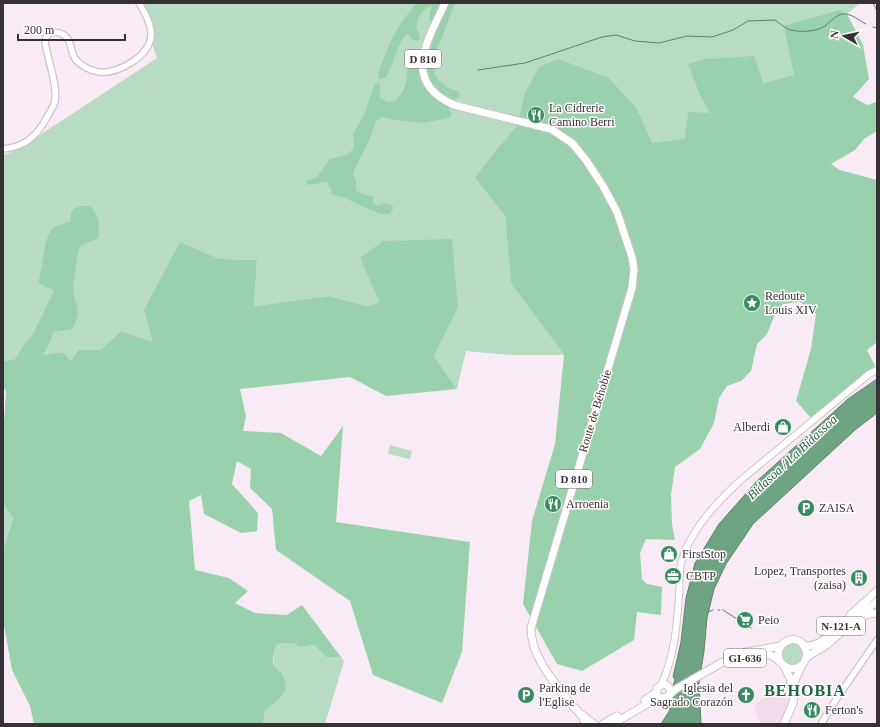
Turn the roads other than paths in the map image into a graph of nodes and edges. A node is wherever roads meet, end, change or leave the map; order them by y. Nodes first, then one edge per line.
1 (139, 3) edge
2 (445, 3) edge
3 (3, 149) edge
4 (877, 370) edge
5 (877, 591) edge
6 (876, 601) edge
7 (877, 610) edge
8 (877, 613) edge
9 (877, 640) edge
10 (818, 643) junction
11 (781, 646) junction
12 (804, 646) junction
13 (806, 658) junction
14 (782, 663) junction
15 (802, 665) junction
16 (703, 674) junction
17 (671, 686) junction
18 (658, 695) junction
19 (580, 713) junction
20 (585, 724) edge
21 (589, 724) edge
22 (594, 724) edge
23 (603, 724) edge
24 (613, 724) edge
25 (782, 724) edge
26 (821, 724) edge

1 - 3 street
2 - 19 main road, Route de Béhobie / D 810
4 - 17 main road
5 - 10 main road, N-121-A
6 - 7 main road, N-121-A
6 - 10 main road, N-121-A
8 - 13 main road, N-121-A
9 - 26 street
10 - 12 main road, N-121-A
11 - 12 main road, GI-636
11 - 14 main road, GI-636
11 - 16 main road, GI-636
12 - 13 main road
13 - 15 main road, GI-636
14 - 15 main road, GI-636
14 - 16 main road, GI-636
14 - 25 main road, GI-636
15 - 25 main road, GI-636
16 - 17 main road, GI-636
17 - 18 main road
17 - 18 main road
18 - 23 main road
18 - 24 main road
19 - 20 main road, Route de Béhobie / D 810
19 - 22 main road, Route de Béhobie / D 810
21 - 22 main road

